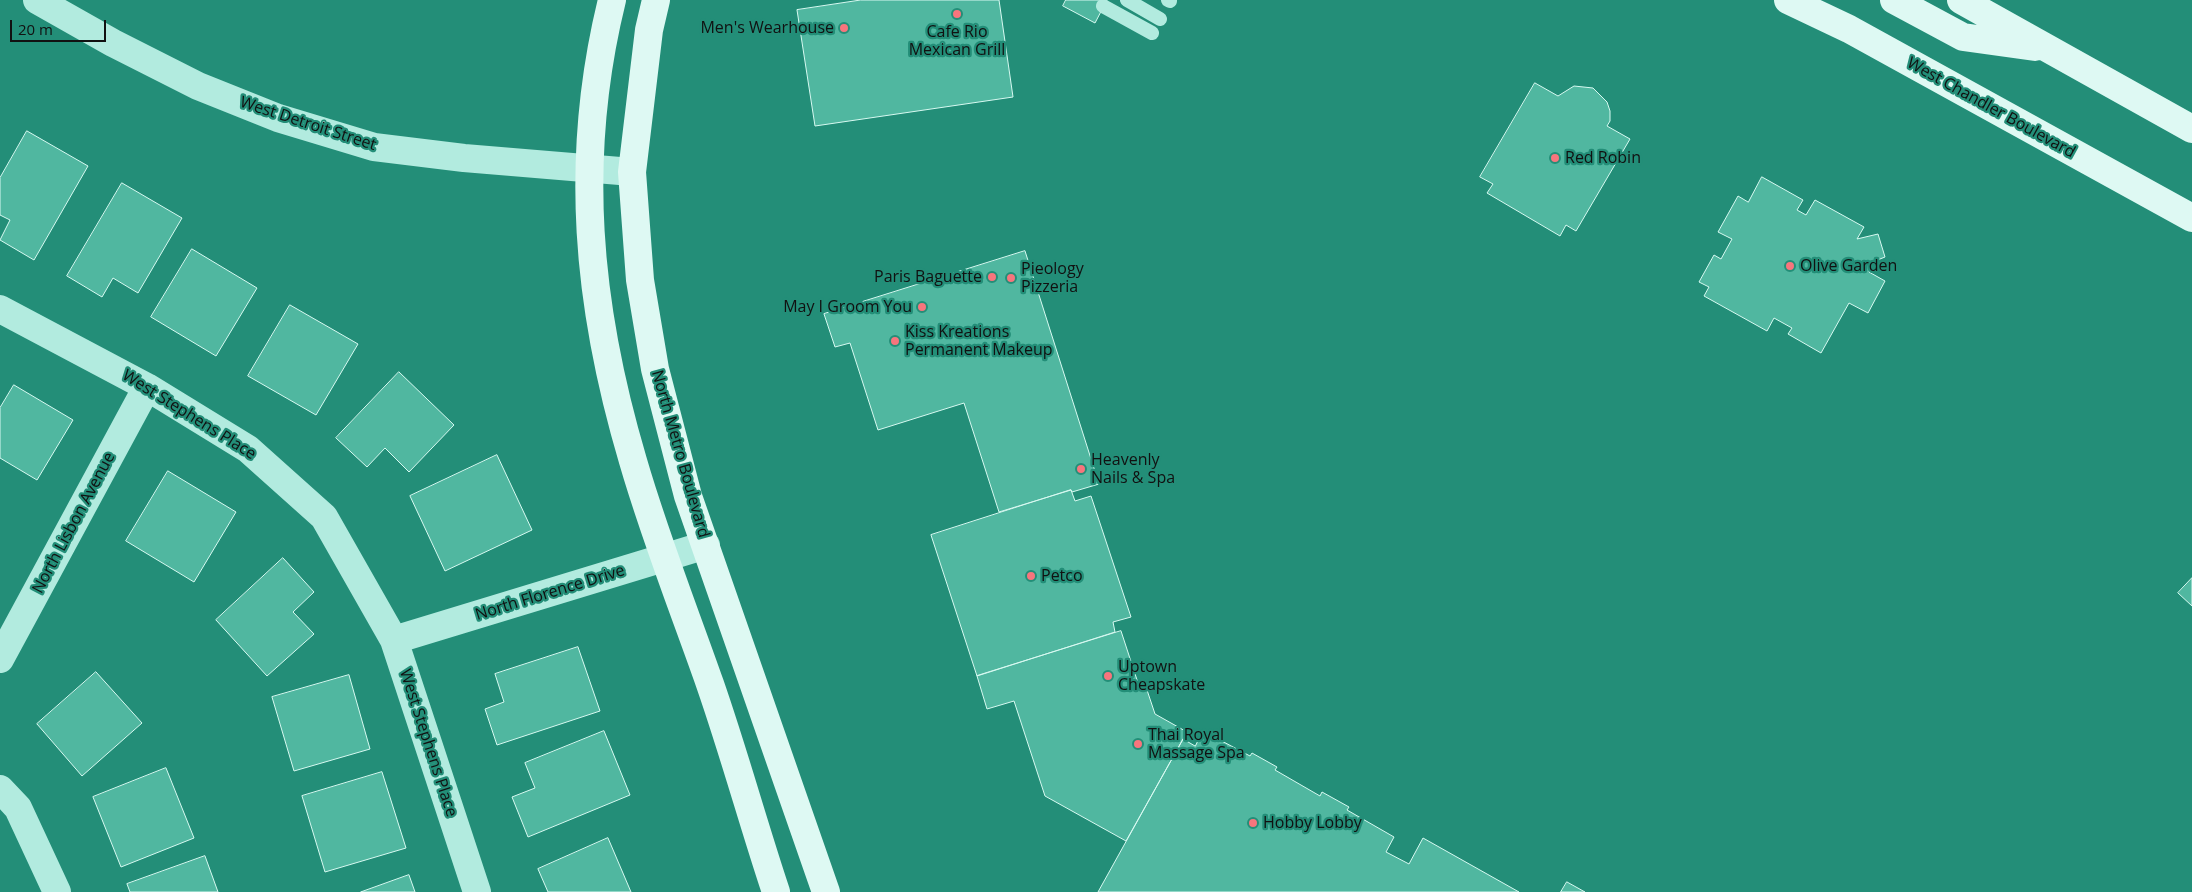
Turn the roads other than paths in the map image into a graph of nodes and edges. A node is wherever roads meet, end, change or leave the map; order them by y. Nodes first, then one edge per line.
1 (37, 0) edge
2 (612, 0) edge
3 (656, 0) edge
4 (1127, 0) edge
5 (1788, 0) edge
6 (1894, 0) edge
7 (1961, 0) edge
8 (1103, 6) dead end
9 (1160, 19) dead end
10 (1152, 34) dead end
11 (2051, 50) junction
12 (2192, 129) edge
13 (588, 169) junction
14 (632, 172) junction
15 (2192, 218) edge
16 (0, 309) edge
17 (147, 387) junction
18 (706, 545) junction
19 (665, 557) junction
20 (394, 640) junction
21 (0, 658) edge
22 (0, 789) edge
23 (56, 892) edge
24 (477, 892) edge
25 (776, 892) edge
26 (826, 892) edge

1 - 13 street, West Detroit Street
2 - 13 street
3 - 14 street, North Metro Boulevard
4 - 9 lane
5 - 15 street, West Chandler Boulevard
6 - 11 street
7 - 11 street
8 - 10 lane
11 - 12 street
13 - 14 street, West Detroit Street
13 - 19 street
14 - 18 street, North Metro Boulevard
16 - 17 street, West Stephens Place
17 - 20 street, West Stephens Place
17 - 21 street, North Lisbon Avenue
18 - 19 street, North Florence Drive
18 - 26 street, North Metro Boulevard
19 - 20 street, North Florence Drive
19 - 25 street
20 - 24 street, West Stephens Place
22 - 23 street

